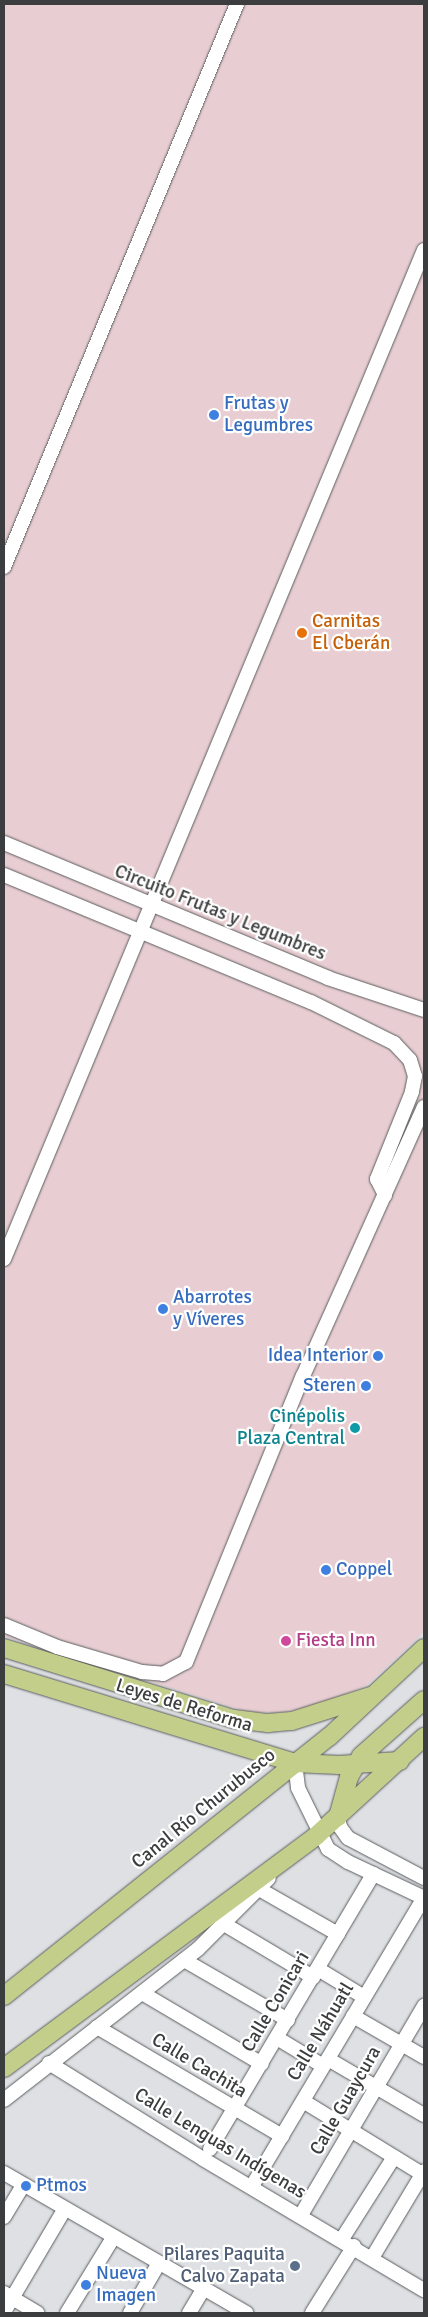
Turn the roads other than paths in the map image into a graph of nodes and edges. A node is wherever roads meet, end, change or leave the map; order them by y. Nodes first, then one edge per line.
1 (237, 4) edge
2 (424, 250) edge
3 (4, 567) edge
4 (4, 843) edge
5 (4, 875) edge
6 (151, 905) junction
7 (140, 931) junction
8 (421, 1007) edge
9 (424, 1107) edge
10 (385, 1195) junction
11 (4, 1259) edge
12 (4, 1625) edge
13 (4, 1648) edge
14 (424, 1648) edge
15 (4, 1674) edge
16 (378, 1693) junction
17 (424, 1700) edge
18 (424, 1738) edge
19 (400, 1761) junction
20 (295, 1762) junction
21 (354, 1764) junction
22 (338, 1817) junction
23 (319, 1834) junction
24 (288, 1856) junction
25 (373, 1874) junction
26 (424, 1878) edge
27 (259, 1889) junction
28 (424, 1898) edge
29 (224, 1924) junction
30 (338, 1934) junction
31 (184, 1960) junction
32 (315, 1973) junction
33 (142, 1993) junction
34 (4, 1996) edge
35 (364, 1997) junction
36 (424, 2006) edge
37 (353, 2016) junction
38 (288, 2020) junction
39 (97, 2027) junction
40 (277, 2038) junction
41 (402, 2044) junction
42 (424, 2057) edge
43 (49, 2062) junction
44 (326, 2062) junction
45 (262, 2064) junction
46 (4, 2068) edge
47 (377, 2087) junction
48 (4, 2100) edge
49 (302, 2101) junction
50 (235, 2110) junction
51 (424, 2115) edge
52 (350, 2132) junction
53 (282, 2136) junction
54 (210, 2149) dead end
55 (394, 2157) junction
56 (423, 2172) edge
57 (4, 2174) edge
58 (23, 2185) junction
59 (252, 2186) junction
60 (64, 2210) junction
61 (301, 2215) junction
62 (4, 2217) edge
63 (113, 2238) junction
64 (348, 2243) junction
65 (372, 2258) junction
66 (159, 2263) junction
67 (204, 2288) junction
68 (424, 2290) edge
69 (8, 2296) edge
70 (4, 2312) edge
71 (37, 2313) edge
72 (67, 2313) edge
73 (130, 2313) edge
74 (189, 2313) edge
75 (246, 2313) edge
76 (312, 2313) edge

1 - 3 street
2 - 6 street
4 - 6 street, Circuito Frutas y Legumbres
5 - 7 street
6 - 7 street
6 - 8 street, Circuito Frutas y Legumbres
7 - 10 street
7 - 11 street
9 - 10 street
10 - 12 street
13 - 16 main road
14 - 16 main road, Canal Río Churubusco
15 - 20 main road, Leyes de Reforma
16 - 20 main road, Canal Río Churubusco
17 - 21 main road
18 - 19 main road
19 - 21 main road, Leyes de Reforma
19 - 22 main road
20 - 21 main road, Leyes de Reforma
20 - 23 street
20 - 34 main road, Canal Río Churubusco
21 - 22 main road
22 - 23 main road
22 - 26 street
23 - 24 main road
23 - 25 street
24 - 27 street
24 - 46 main road
25 - 28 street
25 - 30 street, Calle Conicari
27 - 29 street
27 - 30 street
28 - 35 street, Calle Náhuatl
29 - 31 street
29 - 32 street
30 - 32 street, Calle Conicari
31 - 33 street
31 - 38 street
32 - 35 street
32 - 38 street, Calle Conicari
33 - 39 street
33 - 45 street
35 - 37 street, Calle Náhuatl
36 - 41 street, Calle Guaycura
37 - 41 street
37 - 44 street, Calle Náhuatl
38 - 40 street, Calle Conicari
39 - 43 street
39 - 50 street, Calle Cachita
40 - 44 street
40 - 45 street, Calle Conicari
41 - 42 street
41 - 47 street, Calle Guaycura
43 - 48 street
43 - 59 street, Calle Lenguas Indígenas
44 - 47 street
44 - 49 street, Calle Náhuatl
45 - 50 street, Calle Conicari
47 - 51 street
47 - 52 street, Calle Guaycura
49 - 52 street
49 - 53 street, Calle Náhuatl
50 - 53 street, Calle Cachita
50 - 54 street, Calle Conicari
52 - 55 street
52 - 61 street, Calle Guaycura
53 - 59 street, Calle Náhuatl
55 - 56 street
55 - 64 street
56 - 65 street
57 - 58 street
58 - 60 street
58 - 62 street
59 - 61 street, Calle Lenguas Indígenas
60 - 63 street
60 - 69 street
61 - 64 street, Calle Lenguas Indígenas
63 - 66 street
63 - 72 street
64 - 65 street, Calle Lenguas Indígenas
64 - 76 street
65 - 68 street, Calle Lenguas Indígenas
66 - 67 street
66 - 73 street
67 - 74 street
67 - 75 street
69 - 70 street
69 - 71 street

